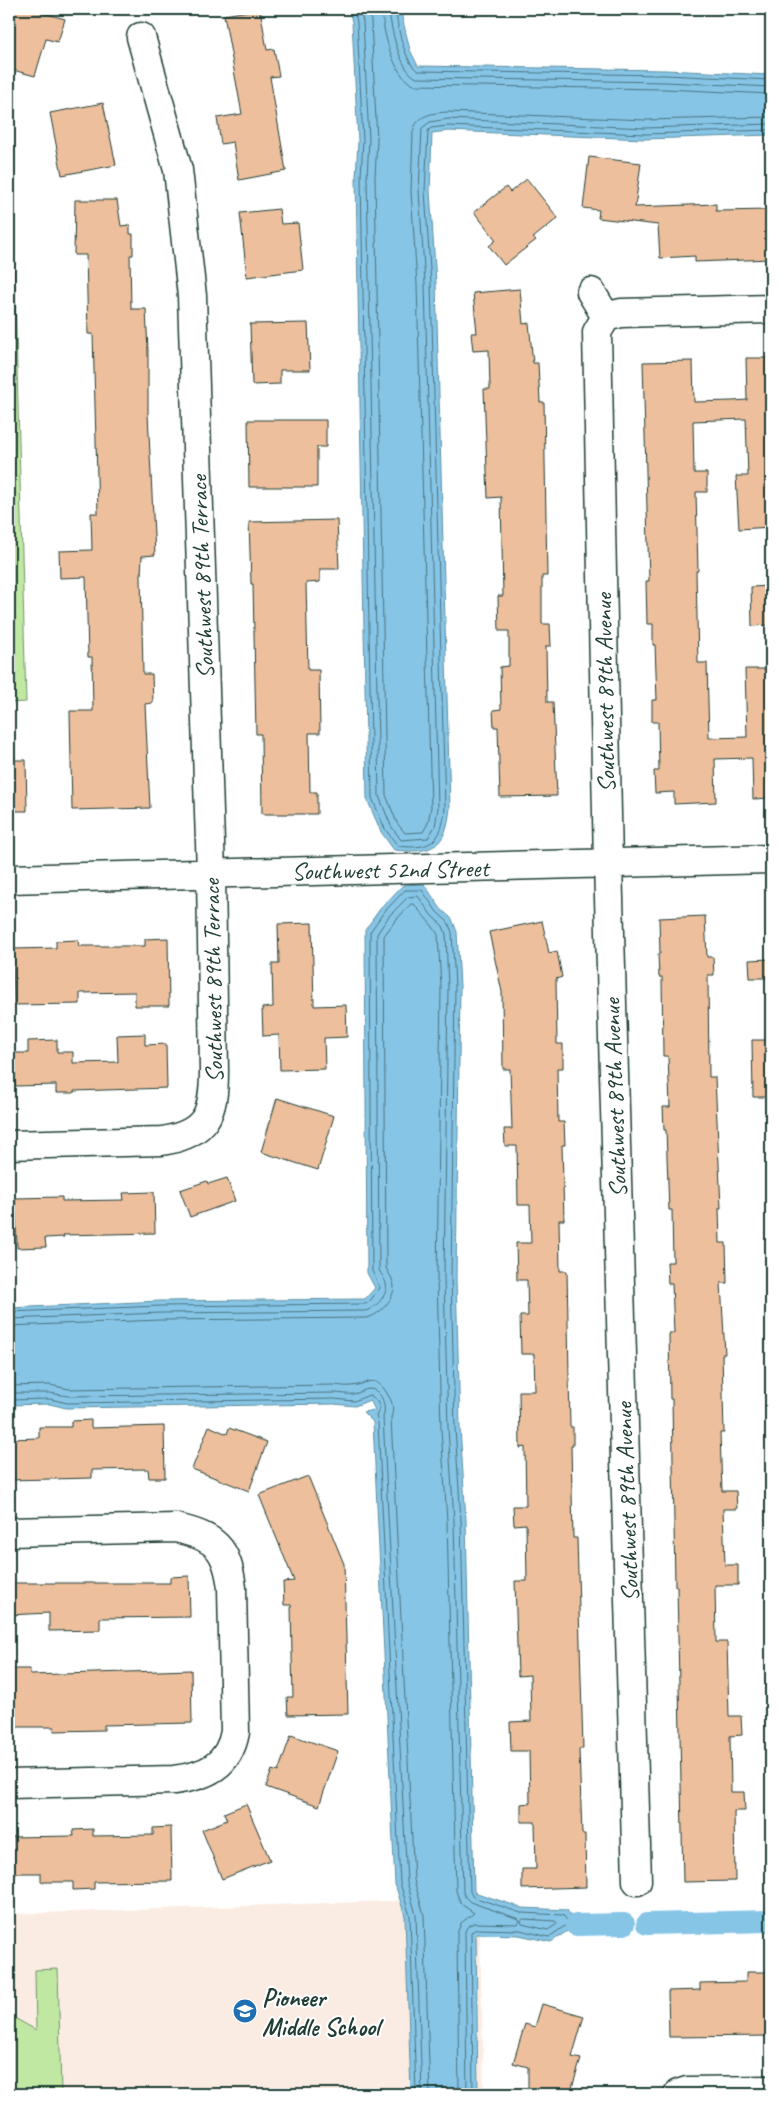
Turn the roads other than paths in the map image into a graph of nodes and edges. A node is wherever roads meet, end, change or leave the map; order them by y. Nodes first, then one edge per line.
1 (141, 37) dead end
2 (592, 292) dead end
3 (771, 309) edge
4 (606, 317) junction
5 (771, 859) edge
6 (608, 863) junction
7 (211, 873) junction
8 (9, 879) edge
9 (9, 1145) edge
10 (9, 1532) edge
11 (9, 1784) edge
12 (637, 1881) dead end
13 (771, 2090) edge
14 (678, 2094) edge

1 - 7 street, Southwest 89th Terrace
2 - 4 street
3 - 4 street
4 - 6 street, Southwest 89th Avenue
5 - 6 street, Southwest 52nd Street
6 - 7 street, Southwest 52nd Street
6 - 12 street, Southwest 89th Avenue
7 - 8 street, Southwest 52nd Street
7 - 9 street, Southwest 89th Terrace
10 - 11 street
13 - 14 street

